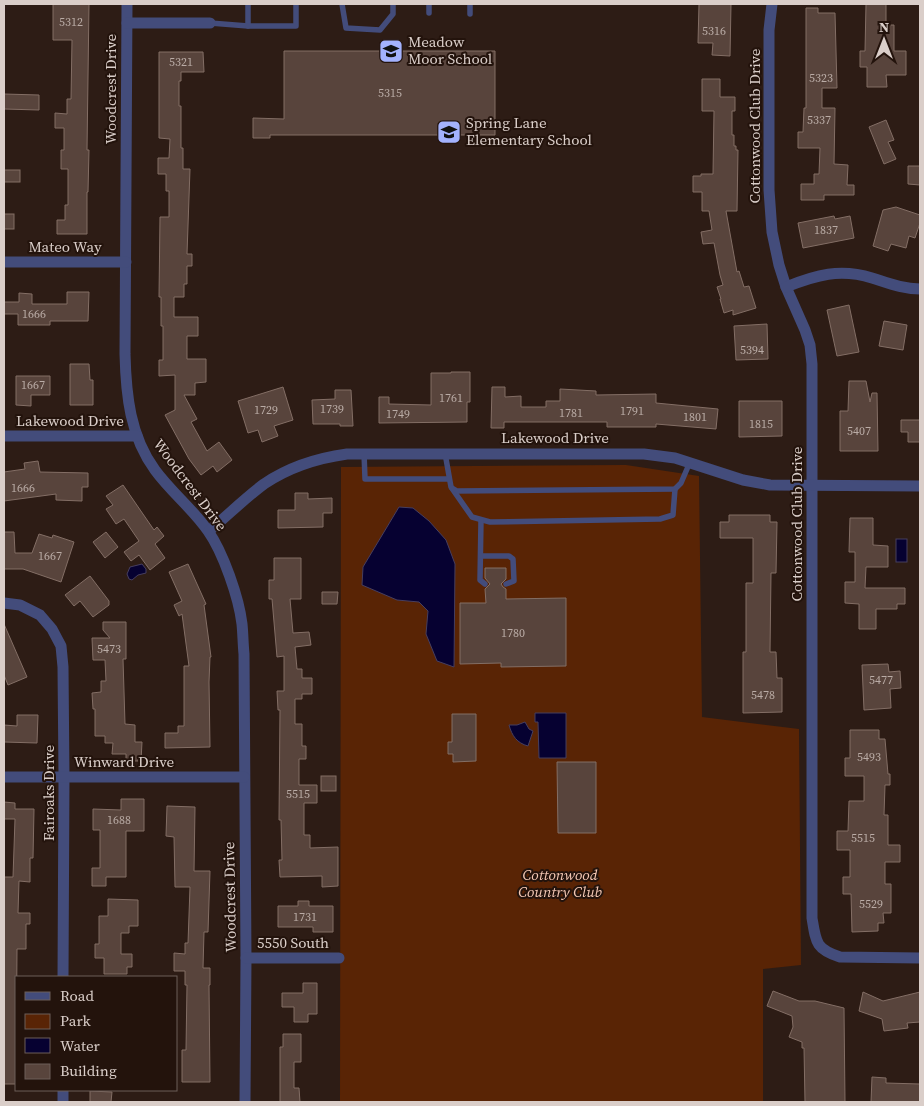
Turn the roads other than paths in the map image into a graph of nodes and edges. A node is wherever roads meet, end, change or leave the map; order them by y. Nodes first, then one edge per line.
1 (127, 4) edge
2 (248, 4) edge
3 (296, 4) edge
4 (342, 4) edge
5 (393, 4) edge
6 (429, 4) edge
7 (470, 4) edge
8 (772, 4) edge
9 (429, 13) dead end
10 (470, 14) dead end
11 (127, 23) junction
12 (210, 24) joint
13 (248, 26) junction
14 (4, 262) edge
15 (126, 262) junction
16 (786, 287) junction
17 (920, 289) edge
18 (4, 436) edge
19 (137, 436) junction
20 (364, 453) junction
21 (445, 453) junction
22 (690, 462) junction
23 (448, 479) junction
24 (812, 486) junction
25 (920, 486) edge
26 (450, 487) junction
27 (675, 489) junction
28 (481, 520) junction
29 (208, 531) junction
30 (481, 556) junction
31 (485, 584) dead end
32 (506, 584) dead end
33 (4, 603) edge
34 (4, 777) edge
35 (64, 777) junction
36 (244, 777) junction
37 (246, 958) junction
38 (339, 958) dead end
39 (920, 958) edge
40 (63, 976) edge
41 (245, 1102) edge

1 - 11 street, Woodcrest Drive
2 - 13 lane
3 - 13 lane
4 - 5 lane
6 - 9 lane
7 - 10 lane
8 - 16 street, Cottonwood Club Drive
11 - 12 street
11 - 15 street, Woodcrest Drive
12 - 13 lane
14 - 15 street, Mateo Way
15 - 19 street, Woodcrest Drive
16 - 17 street
16 - 24 street, Cottonwood Club Drive
18 - 19 street, Lakewood Drive
19 - 29 street, Woodcrest Drive
20 - 21 street, Lakewood Drive
20 - 23 lane
20 - 29 street, Lakewood Drive
21 - 22 street, Lakewood Drive
21 - 23 lane
22 - 24 street, Lakewood Drive
22 - 27 lane
23 - 26 lane
24 - 25 street, Lakewood Drive
24 - 39 street, Cottonwood Club Drive
26 - 27 lane
26 - 28 lane
27 - 28 lane
28 - 30 lane
29 - 36 street, Woodcrest Drive
30 - 31 lane
30 - 32 lane
33 - 35 street, Fairoaks Drive
34 - 35 street, Winward Drive
35 - 36 street, Winward Drive
35 - 40 street, Fairoaks Drive
36 - 37 street, Woodcrest Drive
37 - 38 street, 5550 South
37 - 41 street, Woodcrest Drive

